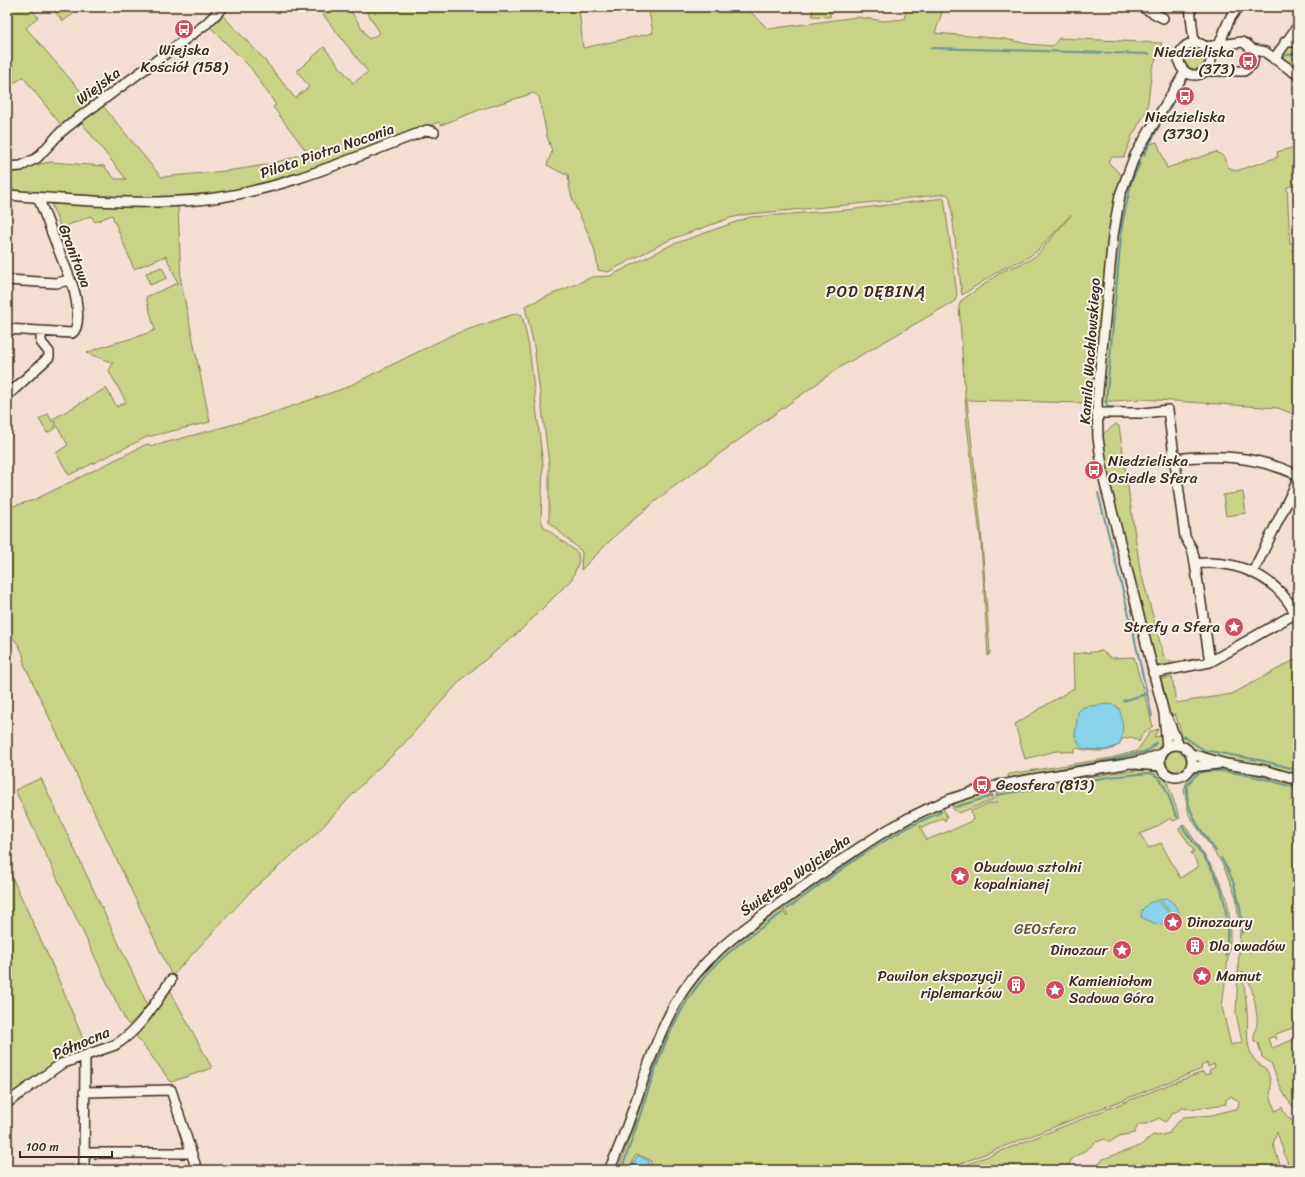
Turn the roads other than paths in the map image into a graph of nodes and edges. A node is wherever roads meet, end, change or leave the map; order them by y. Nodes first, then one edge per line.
1 (223, 7) edge
2 (1142, 7) edge
3 (1190, 7) edge
4 (1239, 7) edge
5 (1163, 18) dead end
6 (1298, 26) edge
7 (1225, 34) junction
8 (1232, 42) junction
9 (1285, 42) junction
10 (1298, 42) edge
11 (1194, 43) junction
12 (1219, 45) junction
13 (1205, 47) junction
14 (1252, 49) junction
15 (1274, 59) junction
16 (1254, 60) junction
17 (1205, 71) junction
18 (1185, 72) junction
19 (1298, 75) edge
20 (434, 132) dead end
21 (7, 167) edge
22 (7, 195) edge
23 (36, 197) junction
24 (7, 280) edge
25 (70, 280) junction
26 (7, 330) edge
27 (41, 331) junction
28 (7, 396) edge
29 (1098, 413) junction
30 (1174, 459) junction
31 (1298, 475) edge
32 (1298, 480) edge
33 (1195, 564) junction
34 (1253, 572) junction
35 (1297, 612) edge
36 (1210, 662) junction
37 (1153, 673) junction
38 (1164, 713) junction
39 (1179, 745) junction
40 (1164, 751) junction
41 (1191, 754) junction
42 (1129, 764) junction
43 (1226, 764) junction
44 (1161, 766) junction
45 (1191, 767) junction
46 (1298, 780) edge
47 (171, 980) dead end
48 (85, 1057) junction
49 (84, 1092) junction
50 (7, 1103) edge
51 (84, 1153) junction
52 (191, 1153) junction
53 (84, 1170) edge
54 (197, 1170) edge
55 (609, 1170) edge

1 - 21 street, Wiejska
2 - 5 street
3 - 11 street
4 - 7 street
6 - 9 street
7 - 8 street
7 - 12 street
8 - 12 street
8 - 14 street
9 - 10 street
9 - 15 street
11 - 13 street
11 - 18 street
12 - 13 street
13 - 17 street
14 - 15 street
14 - 16 street
15 - 16 street
15 - 19 street
16 - 17 street
17 - 18 street
18 - 29 street, Kamila Wachlowskiego
20 - 23 street, Pilota Piotra Noconia
22 - 23 street, Pilota Piotra Noconia
23 - 25 street, Granitowa
24 - 25 street
25 - 27 street, Granitowa
26 - 27 street, Granitowa
27 - 28 street
29 - 30 street
29 - 37 street, Kamila Wachlowskiego
30 - 31 street
30 - 33 street
32 - 34 street
33 - 34 street
33 - 36 street
34 - 35 street
35 - 36 street
36 - 37 street
37 - 38 street, Kamila Wachlowskiego
38 - 39 street, Kamila Wachlowskiego
38 - 40 street, Kamila Wachlowskiego
39 - 40 street
39 - 41 street
40 - 42 street, Świętego Wojciecha
40 - 44 street
41 - 43 street
41 - 45 street
42 - 44 street, Świętego Wojciecha
42 - 55 street, Świętego Wojciecha
43 - 45 street
43 - 46 street
44 - 45 street
47 - 48 street, Północna
48 - 49 street
48 - 50 street, Północna
49 - 51 street
49 - 52 street
51 - 52 street
51 - 53 street
52 - 54 street

